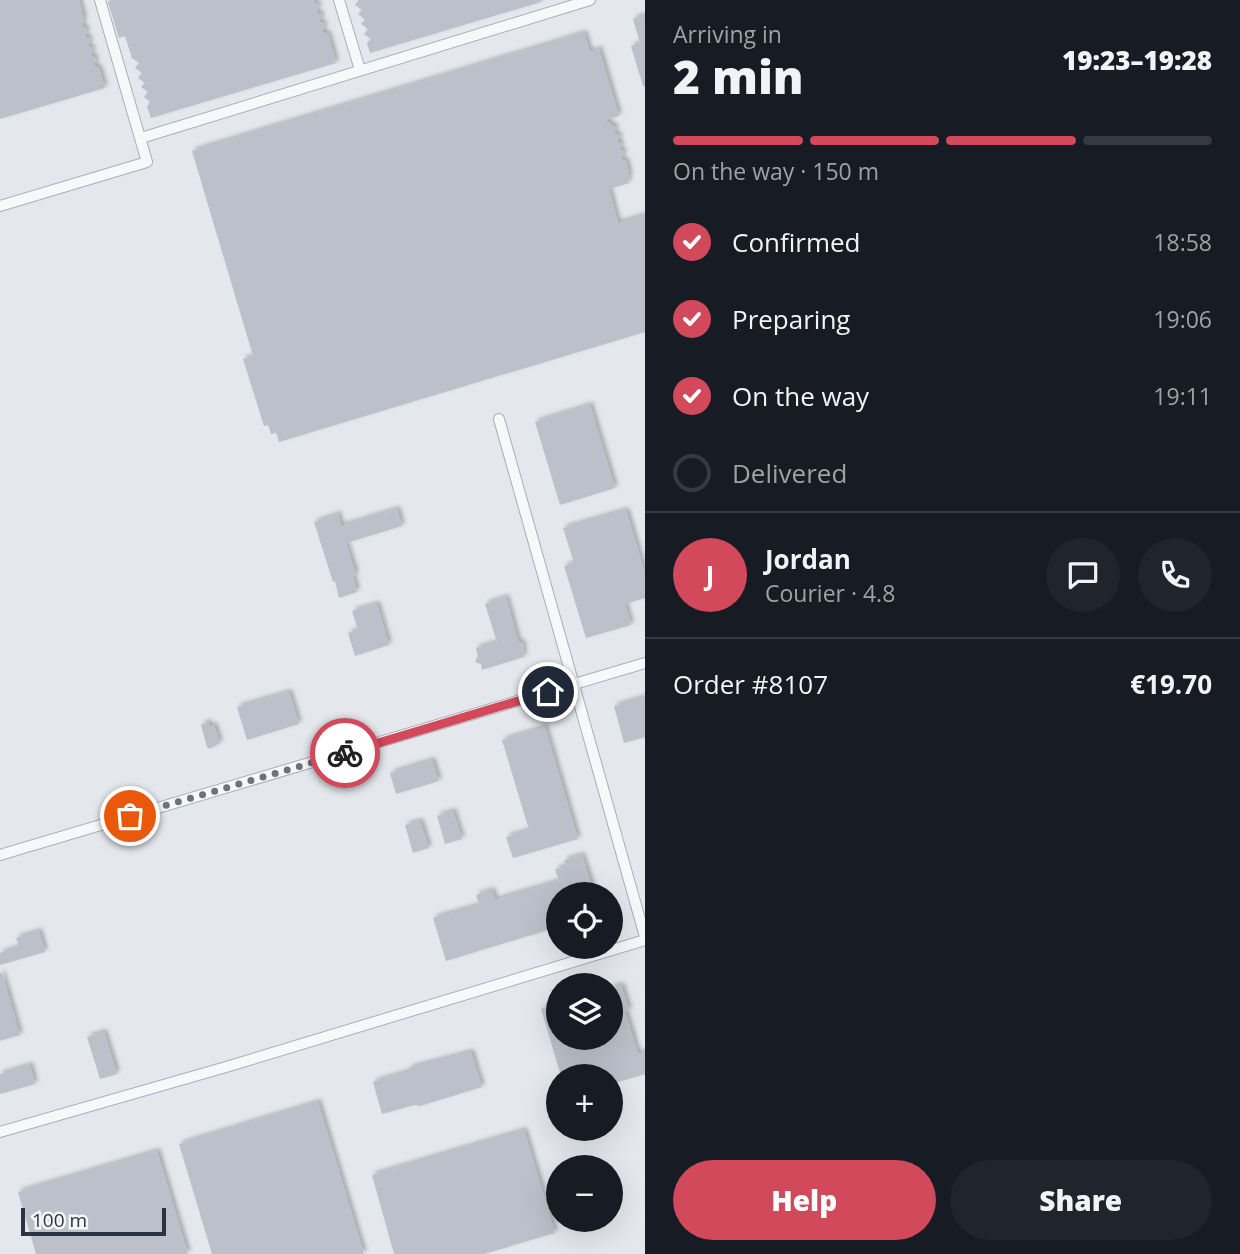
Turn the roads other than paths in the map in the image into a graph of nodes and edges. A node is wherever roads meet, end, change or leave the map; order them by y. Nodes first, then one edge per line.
1 (100, 0) edge
2 (339, 0) edge
3 (590, 0) edge
4 (360, 70) junction
5 (141, 138) junction
6 (0, 206) edge
7 (499, 419) dead end
8 (645, 663) edge
9 (574, 684) junction
10 (0, 855) edge
11 (645, 938) edge
12 (0, 1132) edge

1 - 5 lane
2 - 4 lane
3 - 4 lane
4 - 5 lane
5 - 6 lane
7 - 9 lane
8 - 9 lane
9 - 10 lane
9 - 11 lane
11 - 12 lane

